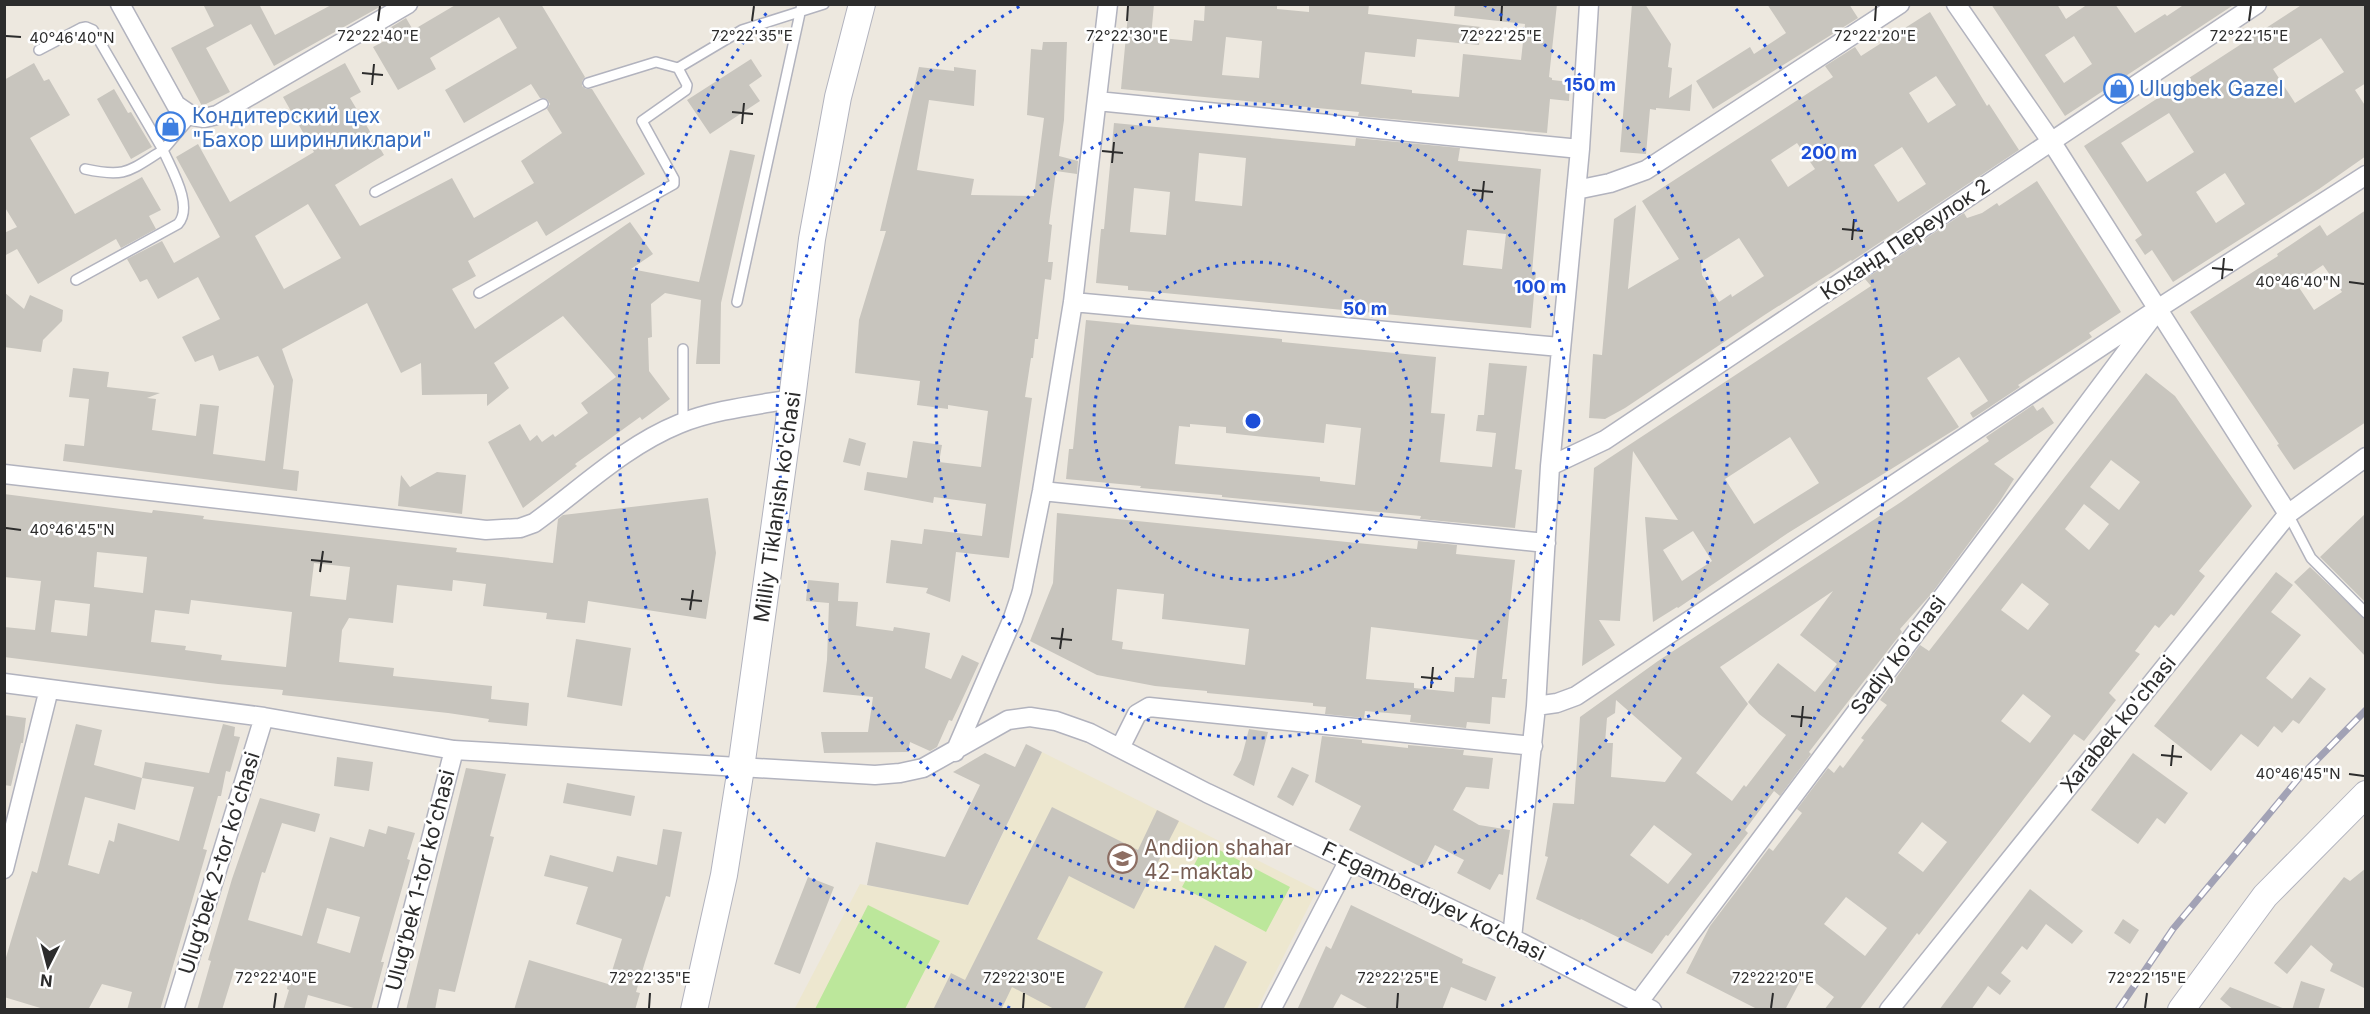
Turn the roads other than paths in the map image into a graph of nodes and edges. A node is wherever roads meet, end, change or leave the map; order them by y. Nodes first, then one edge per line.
1 (120, 4) edge
2 (408, 4) edge
3 (824, 4) edge
4 (862, 4) edge
5 (1108, 4) edge
6 (1589, 4) edge
7 (1900, 4) edge
8 (1956, 4) edge
9 (2257, 4) edge
10 (801, 8) edge
11 (39, 50) dead end
12 (678, 68) junction
13 (588, 82) dead end
14 (1097, 101) junction
15 (543, 104) dead end
16 (192, 116) junction
17 (2051, 141) junction
18 (1580, 149) junction
19 (163, 150) junction
20 (85, 169) dead end
21 (2366, 174) edge
22 (1576, 190) junction
23 (375, 192) dead end
24 (76, 280) dead end
25 (479, 293) dead end
26 (737, 302) dead end
27 (1073, 302) junction
28 (2159, 308) junction
29 (1560, 347) junction
30 (682, 349) dead end
31 (792, 399) junction
32 (683, 422) junction
33 (2366, 457) edge
34 (1550, 466) junction
35 (4, 474) edge
36 (1042, 491) junction
37 (2288, 514) junction
38 (1546, 543) junction
39 (2366, 613) edge
40 (4, 683) edge
41 (49, 688) junction
42 (1536, 706) junction
43 (264, 717) junction
44 (1533, 746) junction
45 (1120, 748) junction
46 (454, 750) junction
47 (955, 752) junction
48 (741, 768) junction
49 (2366, 794) edge
50 (1349, 860) junction
51 (4, 869) edge
52 (1512, 938) junction
53 (1645, 1006) edge
54 (697, 1009) edge
55 (174, 1010) edge
56 (387, 1010) edge
57 (1271, 1010) edge
58 (1889, 1010) edge
59 (2181, 1010) edge

1 - 16 street
2 - 16 street
3 - 10 lane
4 - 31 main road, Milliy Tiklanish ko'chasi
5 - 14 street
6 - 18 street
7 - 22 street
8 - 17 street
9 - 17 street, Коканд Πереулок 2
10 - 12 lane
10 - 26 lane
11 - 19 lane
12 - 13 lane
12 - 25 lane
14 - 18 street
14 - 27 street
15 - 23 lane
16 - 19 lane
17 - 28 street
17 - 34 street, Коканд Πереулок 2
18 - 22 street
19 - 20 lane
19 - 24 lane
21 - 28 street
22 - 29 street
27 - 29 street
27 - 36 street
28 - 37 street
28 - 42 street
28 - 53 street, Sadiy ko'chasi
29 - 34 street
30 - 32 lane
31 - 32 street
31 - 48 main road, Milliy Tiklanish ko'chasi
32 - 35 street
33 - 37 street, Xarabek ko'chasi
34 - 38 street
36 - 38 street
36 - 47 street
37 - 39 lane
37 - 58 street, Xarabek ko'chasi
38 - 42 street
40 - 41 street, F.Egamberdiyev kо‘chasi
41 - 43 street, F.Egamberdiyev kо‘chasi
41 - 51 street
42 - 44 street
43 - 46 street, F.Egamberdiyev kо‘chasi
43 - 55 street, Ulug‘bek 2-tor koʻchasi
44 - 45 street
44 - 52 street
45 - 47 street, F.Egamberdiyev kо‘chasi
45 - 50 street, F.Egamberdiyev kо‘chasi
46 - 48 street, F.Egamberdiyev kо‘chasi
46 - 56 street, Ulug‘bek 1-tor koʻchasi
47 - 48 street, F.Egamberdiyev kо‘chasi
48 - 54 main road, Milliy Tiklanish ko'chasi
49 - 59 main road
50 - 52 street, F.Egamberdiyev kо‘chasi
50 - 57 street
52 - 53 street, F.Egamberdiyev kо‘chasi

